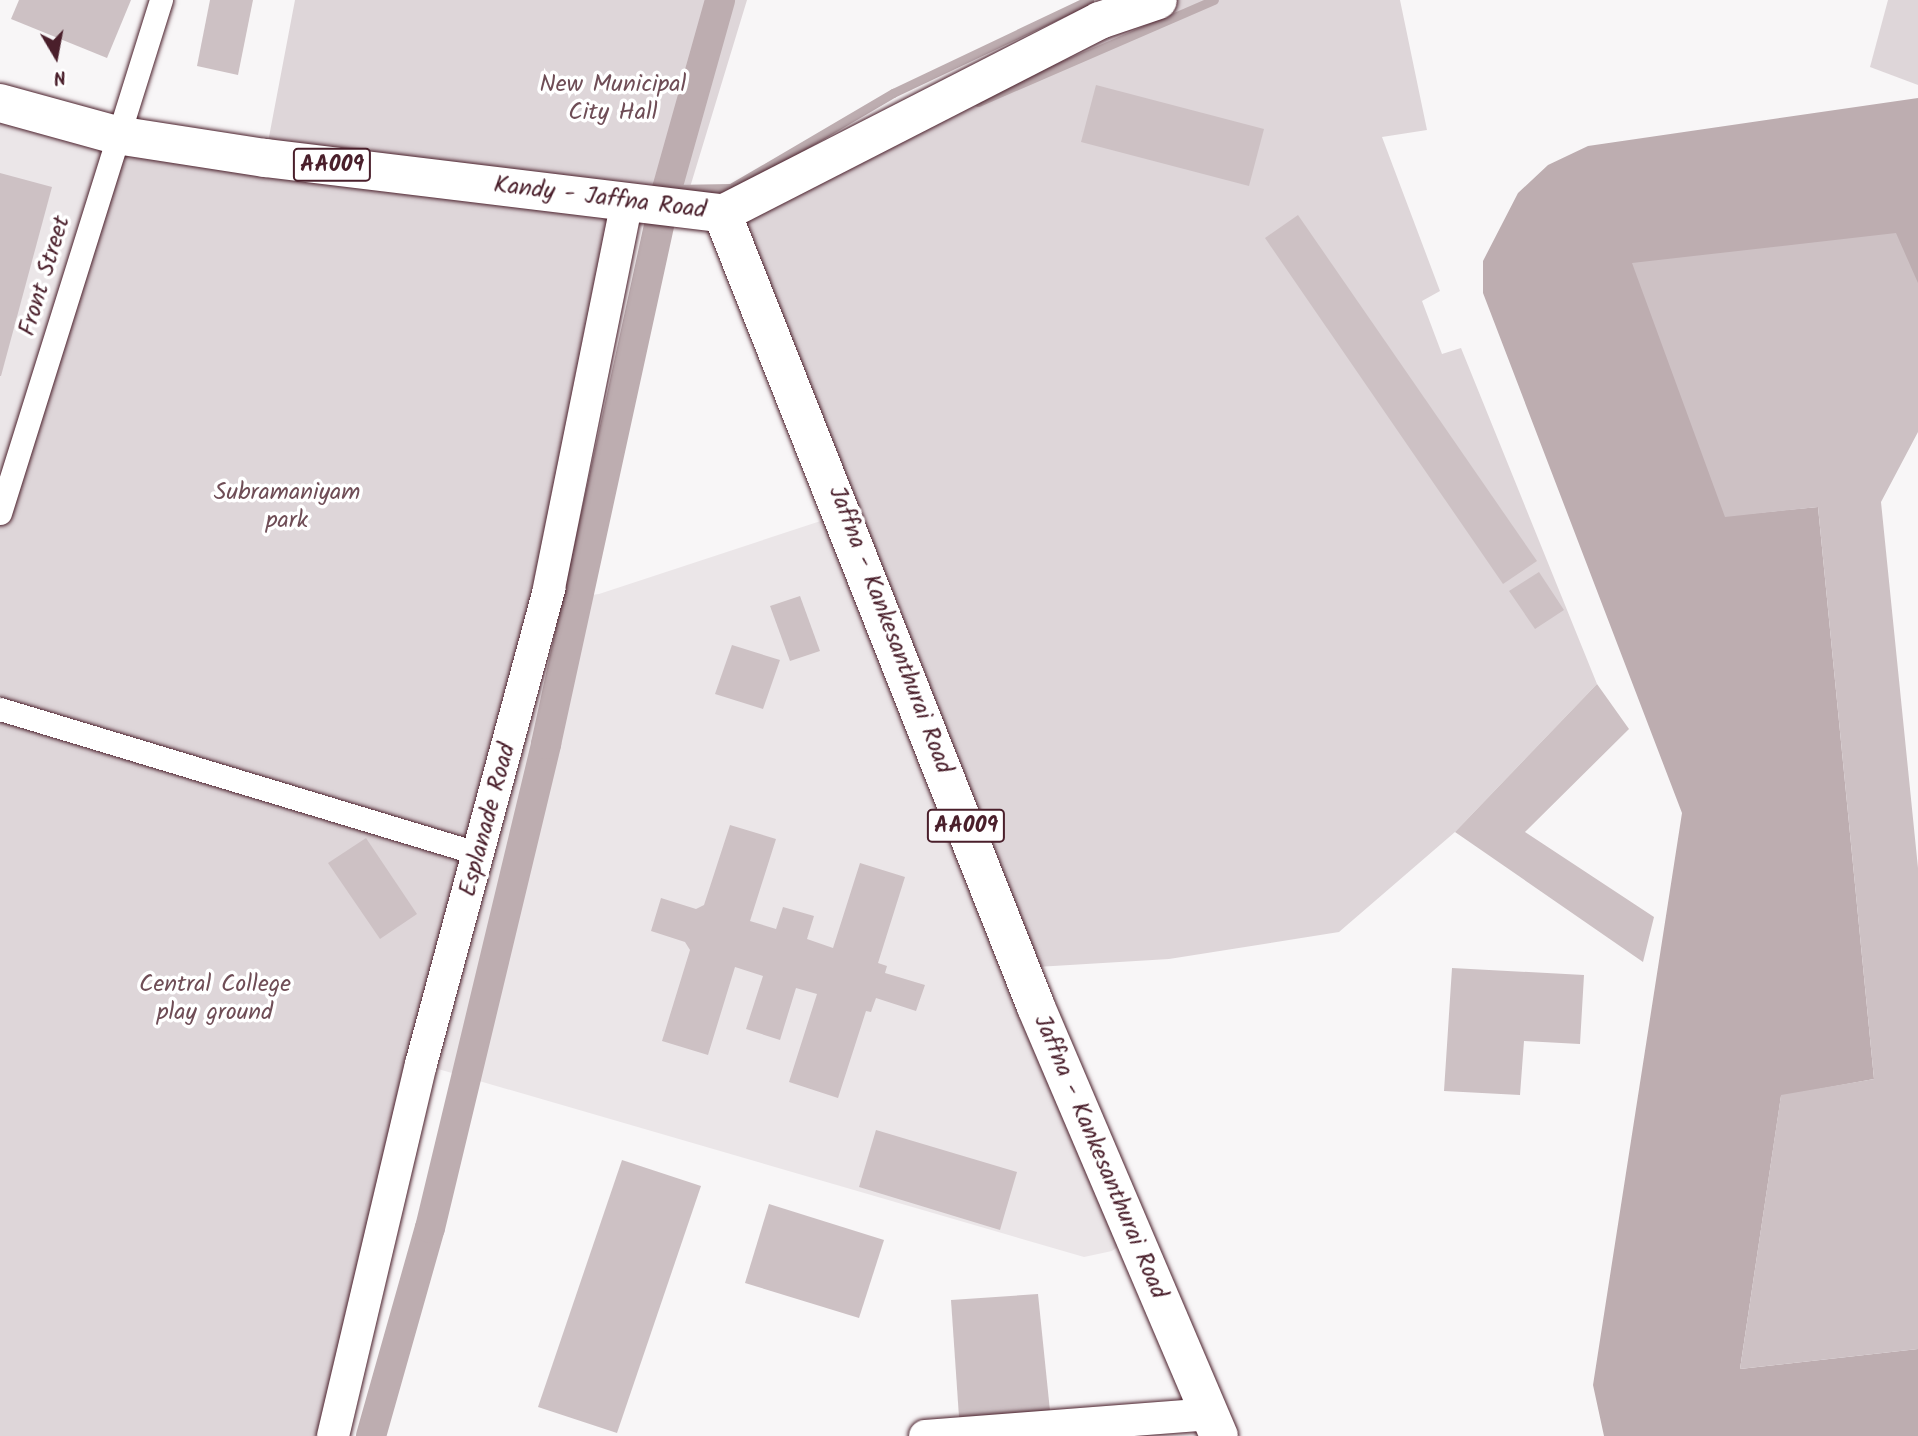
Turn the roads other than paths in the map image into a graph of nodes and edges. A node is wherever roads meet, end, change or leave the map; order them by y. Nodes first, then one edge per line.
1 (161, 0) edge
2 (1158, 0) edge
3 (0, 103) edge
4 (116, 135) junction
5 (627, 201) junction
6 (722, 213) junction
7 (0, 513) edge
8 (0, 709) edge
9 (480, 854) junction
10 (1214, 1425) edge
11 (333, 1436) edge
12 (925, 1436) edge

1 - 4 street
2 - 6 main road, Kandy - Jaffna Road
3 - 4 highway, Kandy - Jaffna Road / AA009
4 - 5 highway, Kandy - Jaffna Road / AA009
4 - 7 street, Front Street
5 - 6 highway, Kandy - Jaffna Road / AA009
5 - 9 street, Esplanade Road
6 - 10 highway, Jaffna - Kankesanthurai Road / AA009
8 - 9 street
9 - 11 street, Esplanade Road
10 - 12 street

